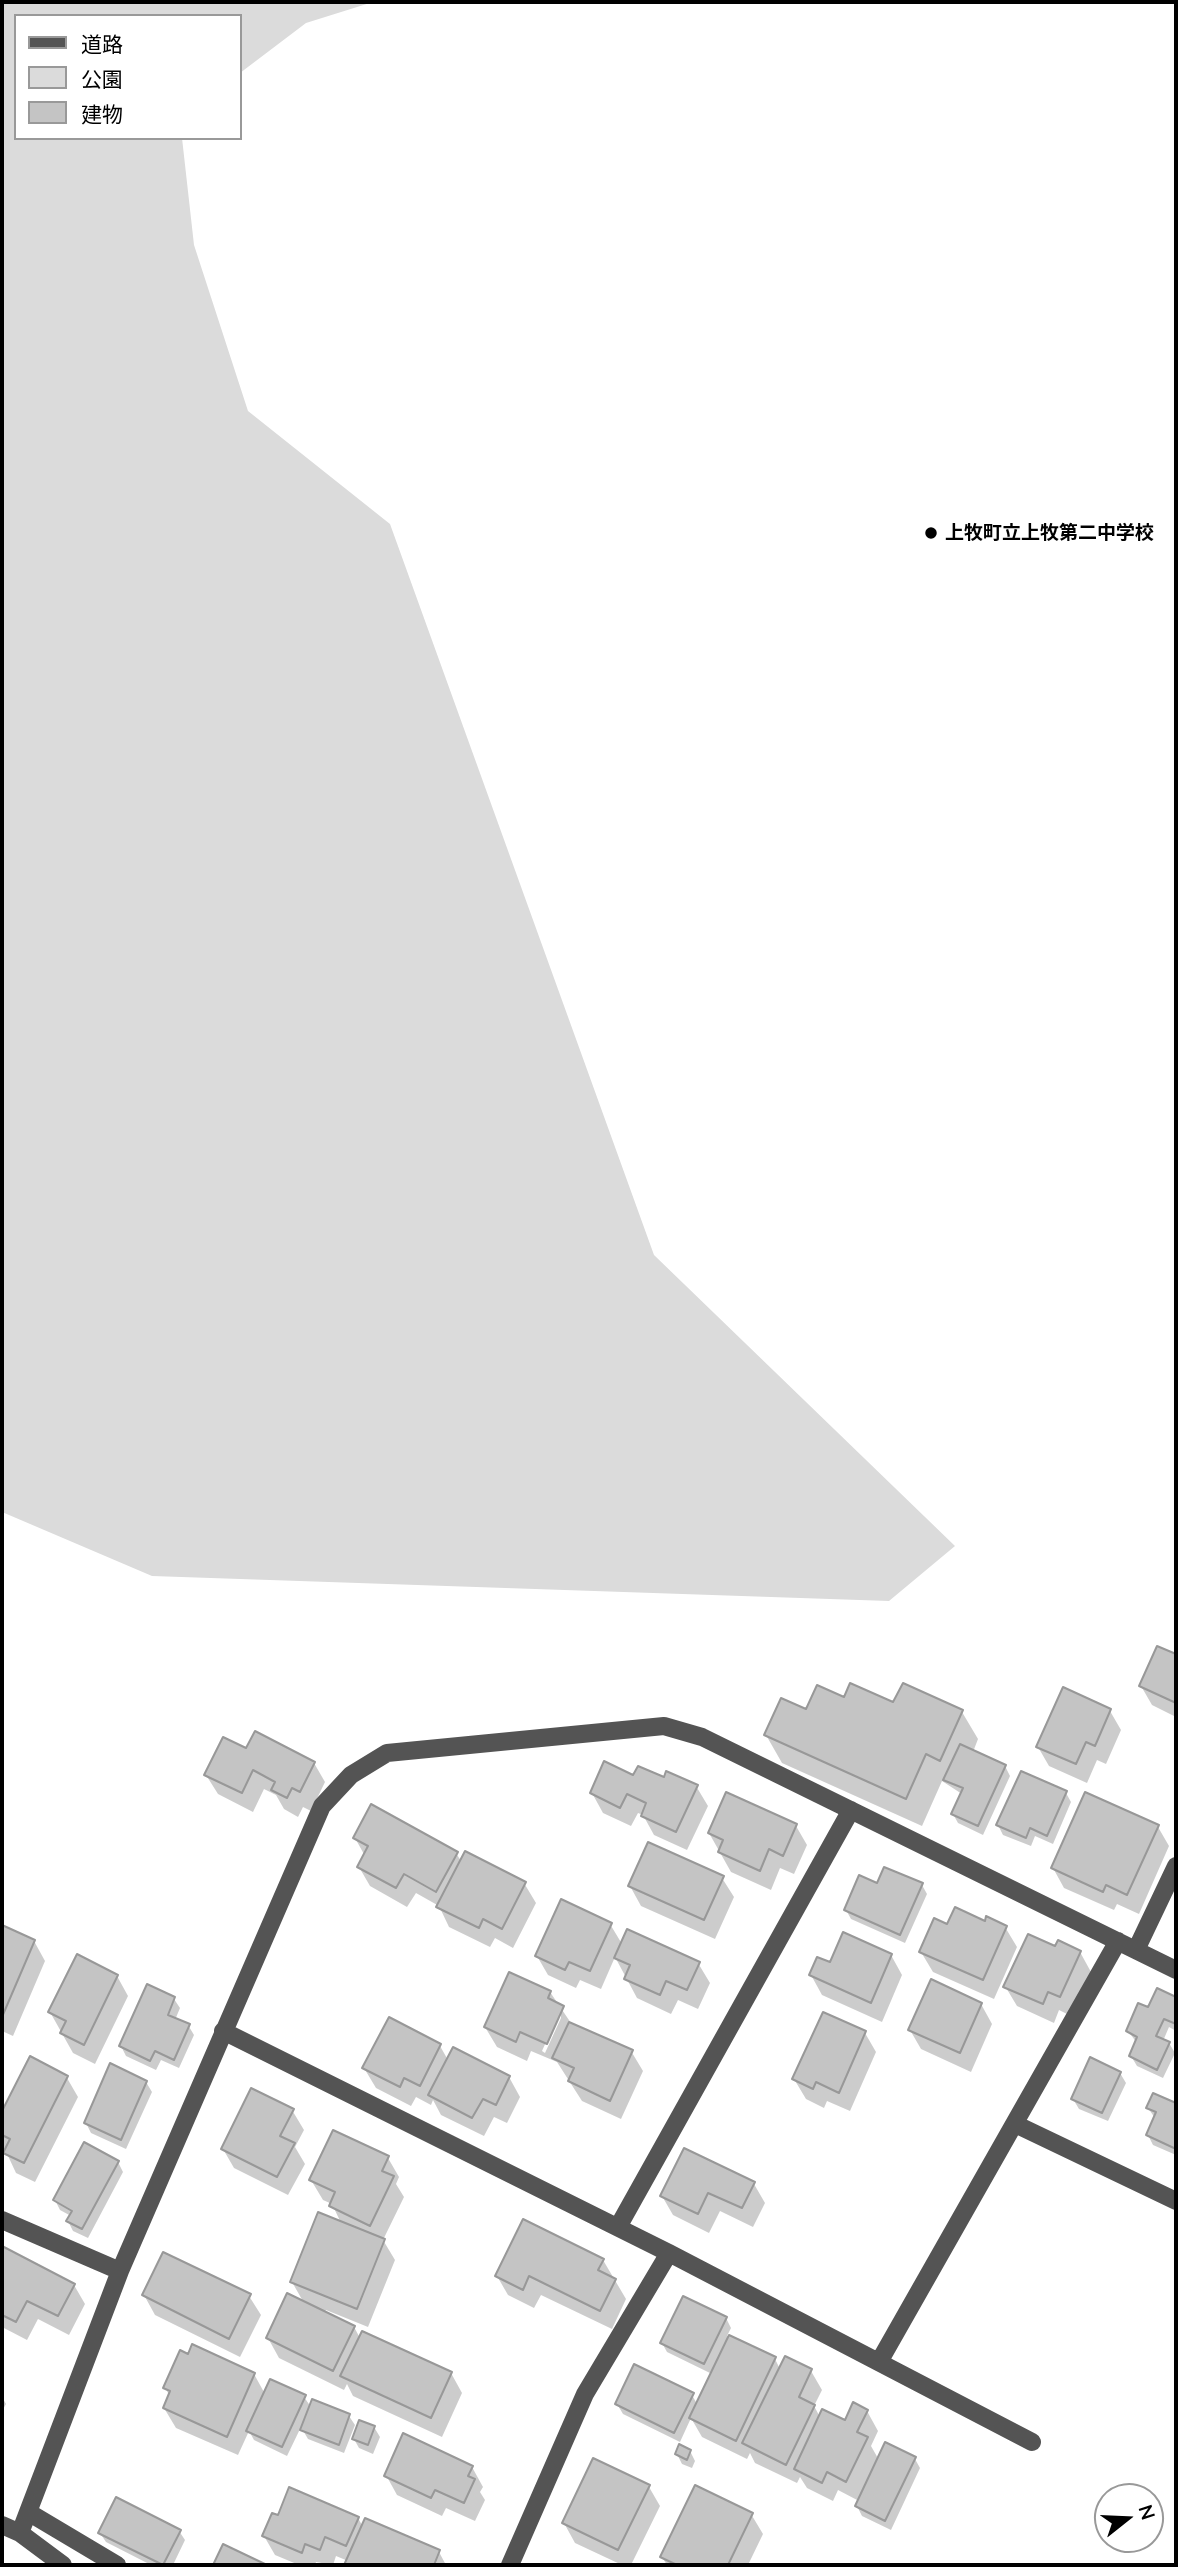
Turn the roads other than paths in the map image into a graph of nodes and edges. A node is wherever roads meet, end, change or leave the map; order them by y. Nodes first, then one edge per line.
1 (851, 1810) junction
2 (1176, 1866) edge
3 (1118, 1941) junction
4 (1136, 1950) junction
5 (1176, 1970) edge
6 (223, 2031) junction
7 (1015, 2124) junction
8 (1176, 2201) edge
9 (2, 2220) edge
10 (618, 2227) junction
11 (669, 2253) junction
12 (120, 2271) junction
13 (879, 2362) junction
14 (1032, 2442) dead end
15 (28, 2512) junction
16 (2, 2525) edge
17 (20, 2533) junction
18 (63, 2565) edge
19 (117, 2565) edge
20 (510, 2565) edge

1 - 3 street
1 - 6 street
1 - 10 street
2 - 4 street
3 - 4 street
3 - 7 street
4 - 5 street
6 - 10 street
6 - 12 street
7 - 8 street
7 - 13 street
9 - 12 street
10 - 11 street
11 - 13 street
11 - 20 street
12 - 15 street
13 - 14 street
15 - 17 street
15 - 19 street
16 - 17 street
17 - 18 street

